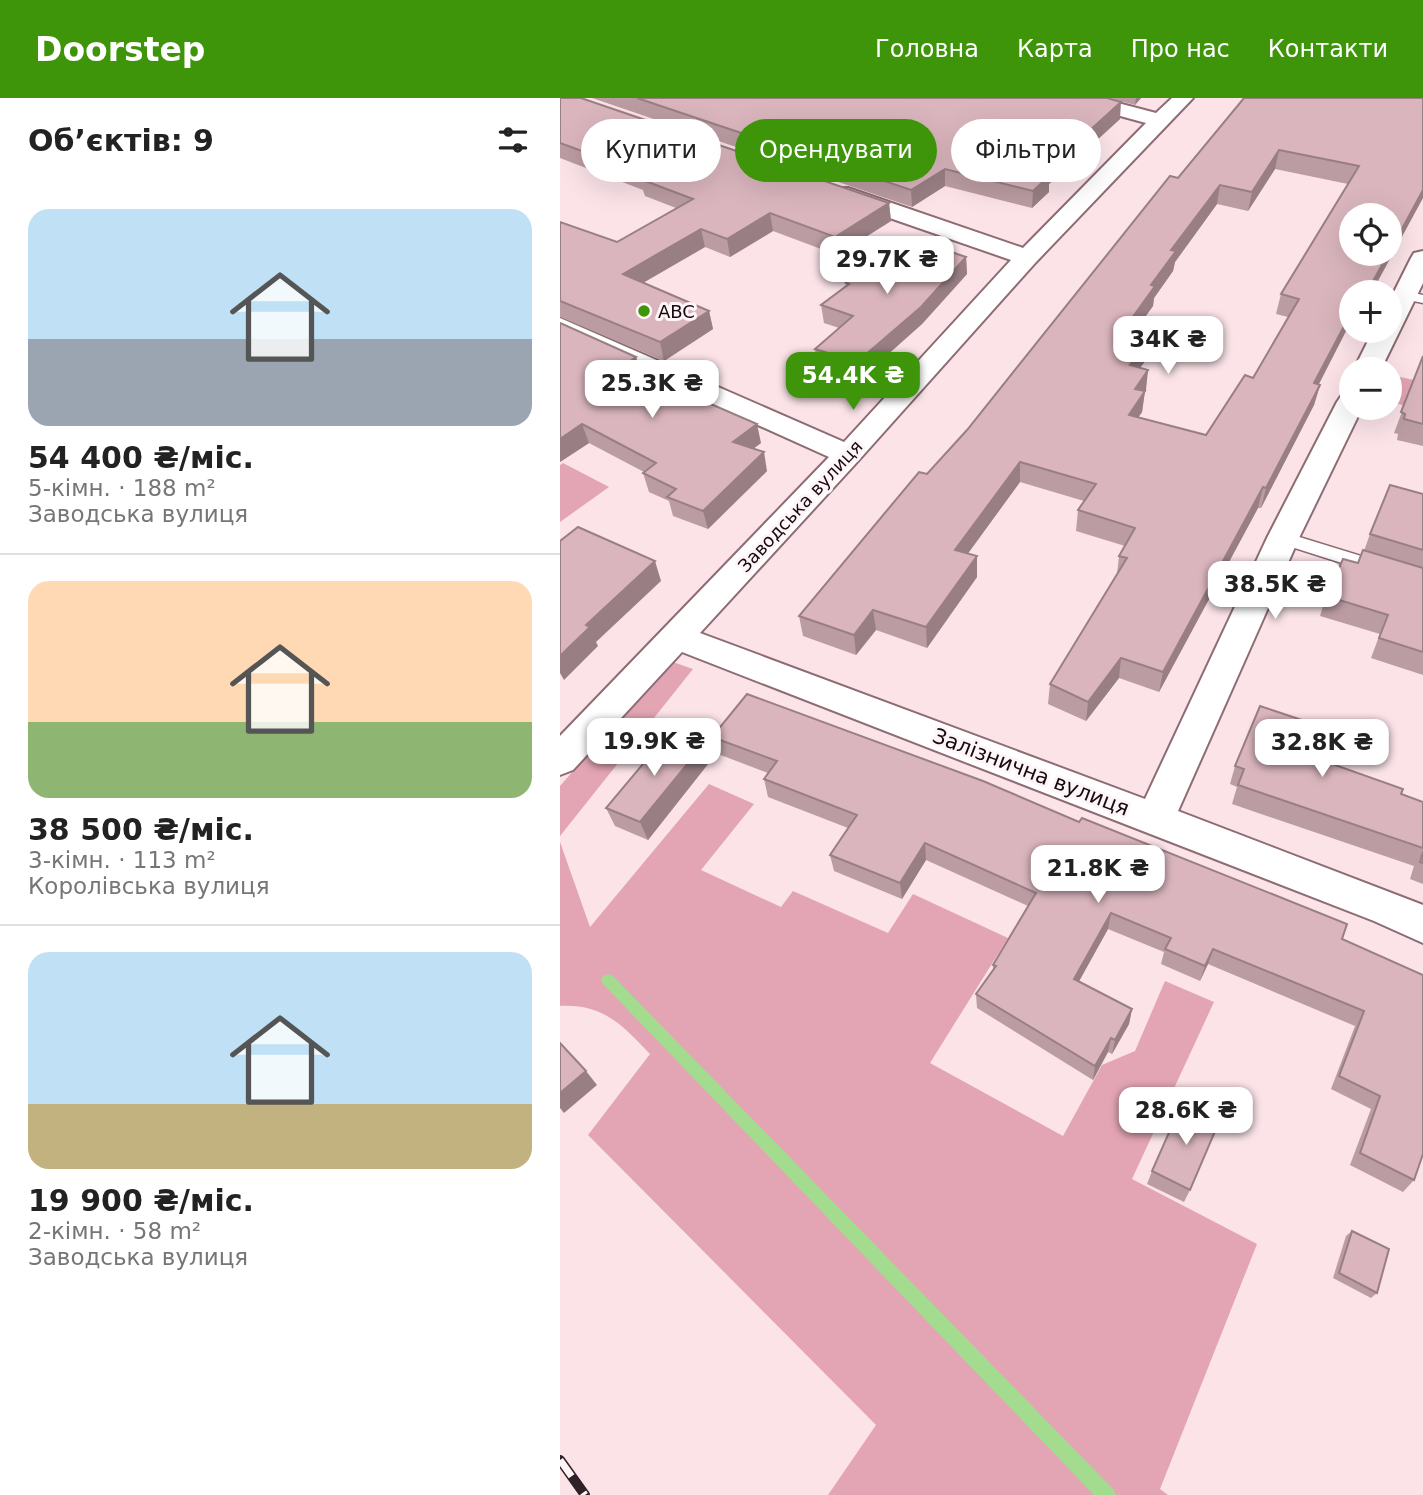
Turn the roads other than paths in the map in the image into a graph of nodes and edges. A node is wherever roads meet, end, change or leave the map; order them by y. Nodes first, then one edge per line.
1 (1076, 98) edge
2 (1183, 98) edge
3 (1161, 121) junction
4 (816, 184) edge
5 (1027, 257) junction
6 (1423, 258) edge
7 (1414, 297) edge
8 (1402, 310) edge
9 (560, 326) edge
10 (1342, 420) edge
11 (848, 455) junction
12 (1283, 538) junction
13 (1423, 582) edge
14 (677, 637) junction
15 (560, 761) edge
16 (1155, 819) junction
17 (1423, 925) edge

1 - 3 street
2 - 3 street, Заводська вулиця
3 - 5 street, Заводська вулиця
4 - 5 street
5 - 11 street, Заводська вулиця
6 - 7 street
7 - 8 street
9 - 11 street
10 - 12 street
11 - 14 street, Заводська вулиця
12 - 13 lane
12 - 16 street
14 - 15 street, Заводська вулиця
14 - 16 street, Залізнична вулиця
16 - 17 street, Залізнична вулиця

